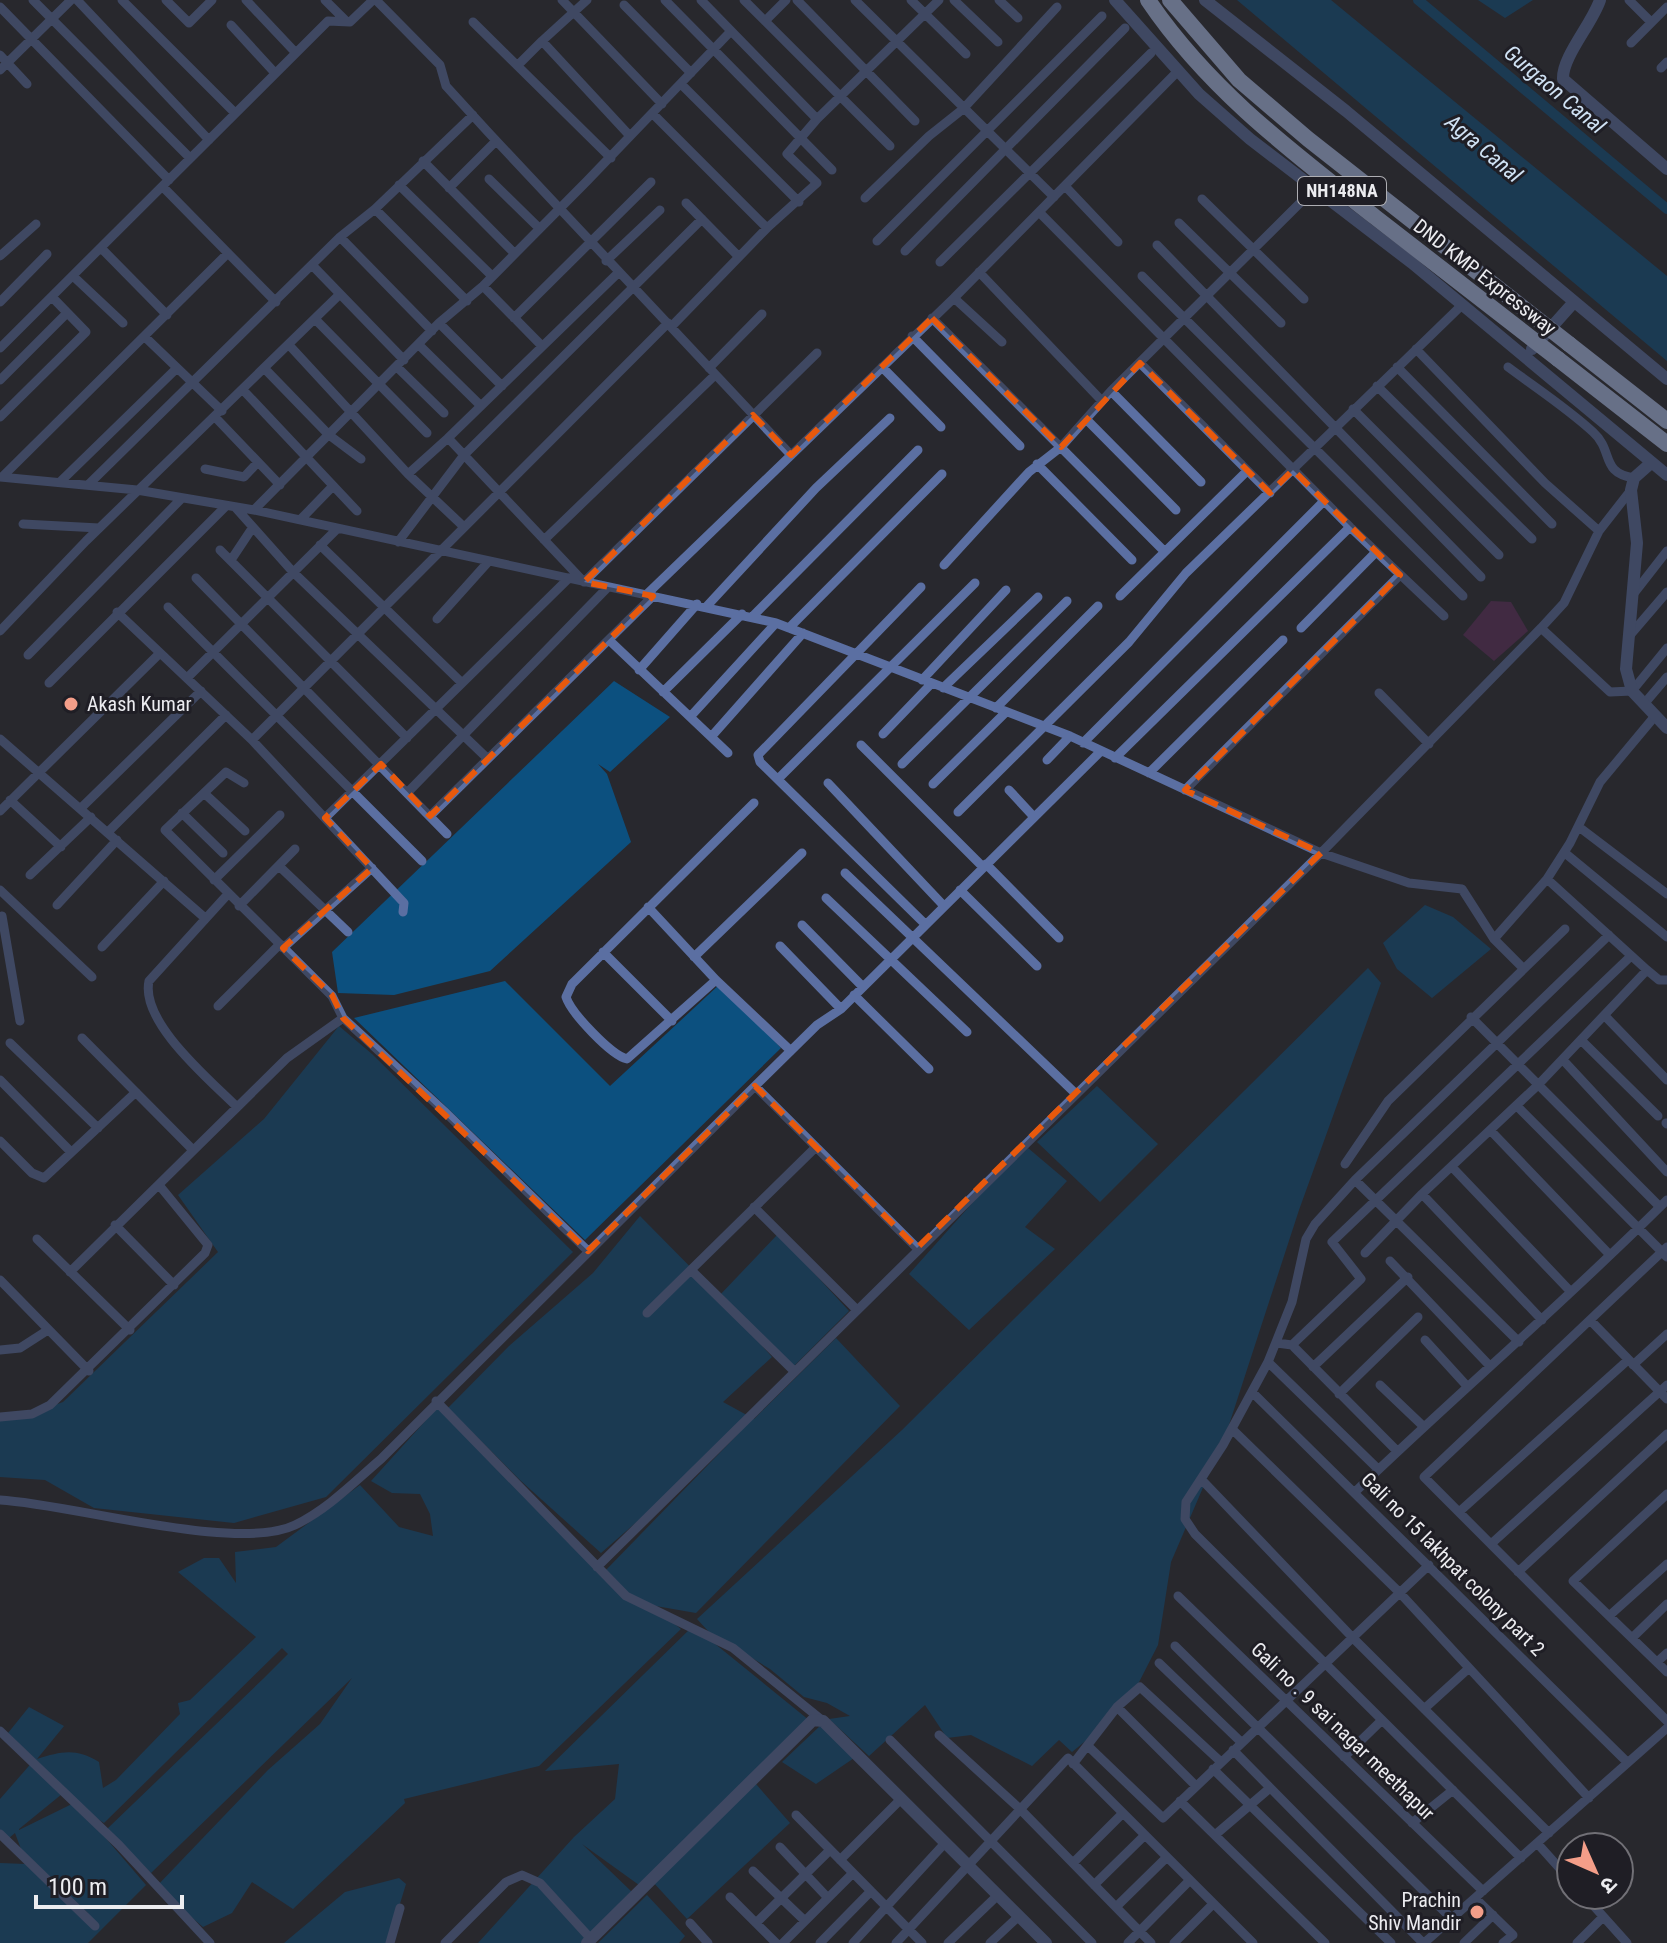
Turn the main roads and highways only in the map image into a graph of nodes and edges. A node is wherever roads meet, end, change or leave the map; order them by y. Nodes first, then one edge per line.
1 (1148, 0) edge
2 (1170, 0) edge
3 (1667, 421) edge
4 (1667, 444) edge

1 - 4 highway, DND KMP Expressway / NH148NA, bridge
2 - 3 highway, DND KMP Expressway / NH148NA, bridge

